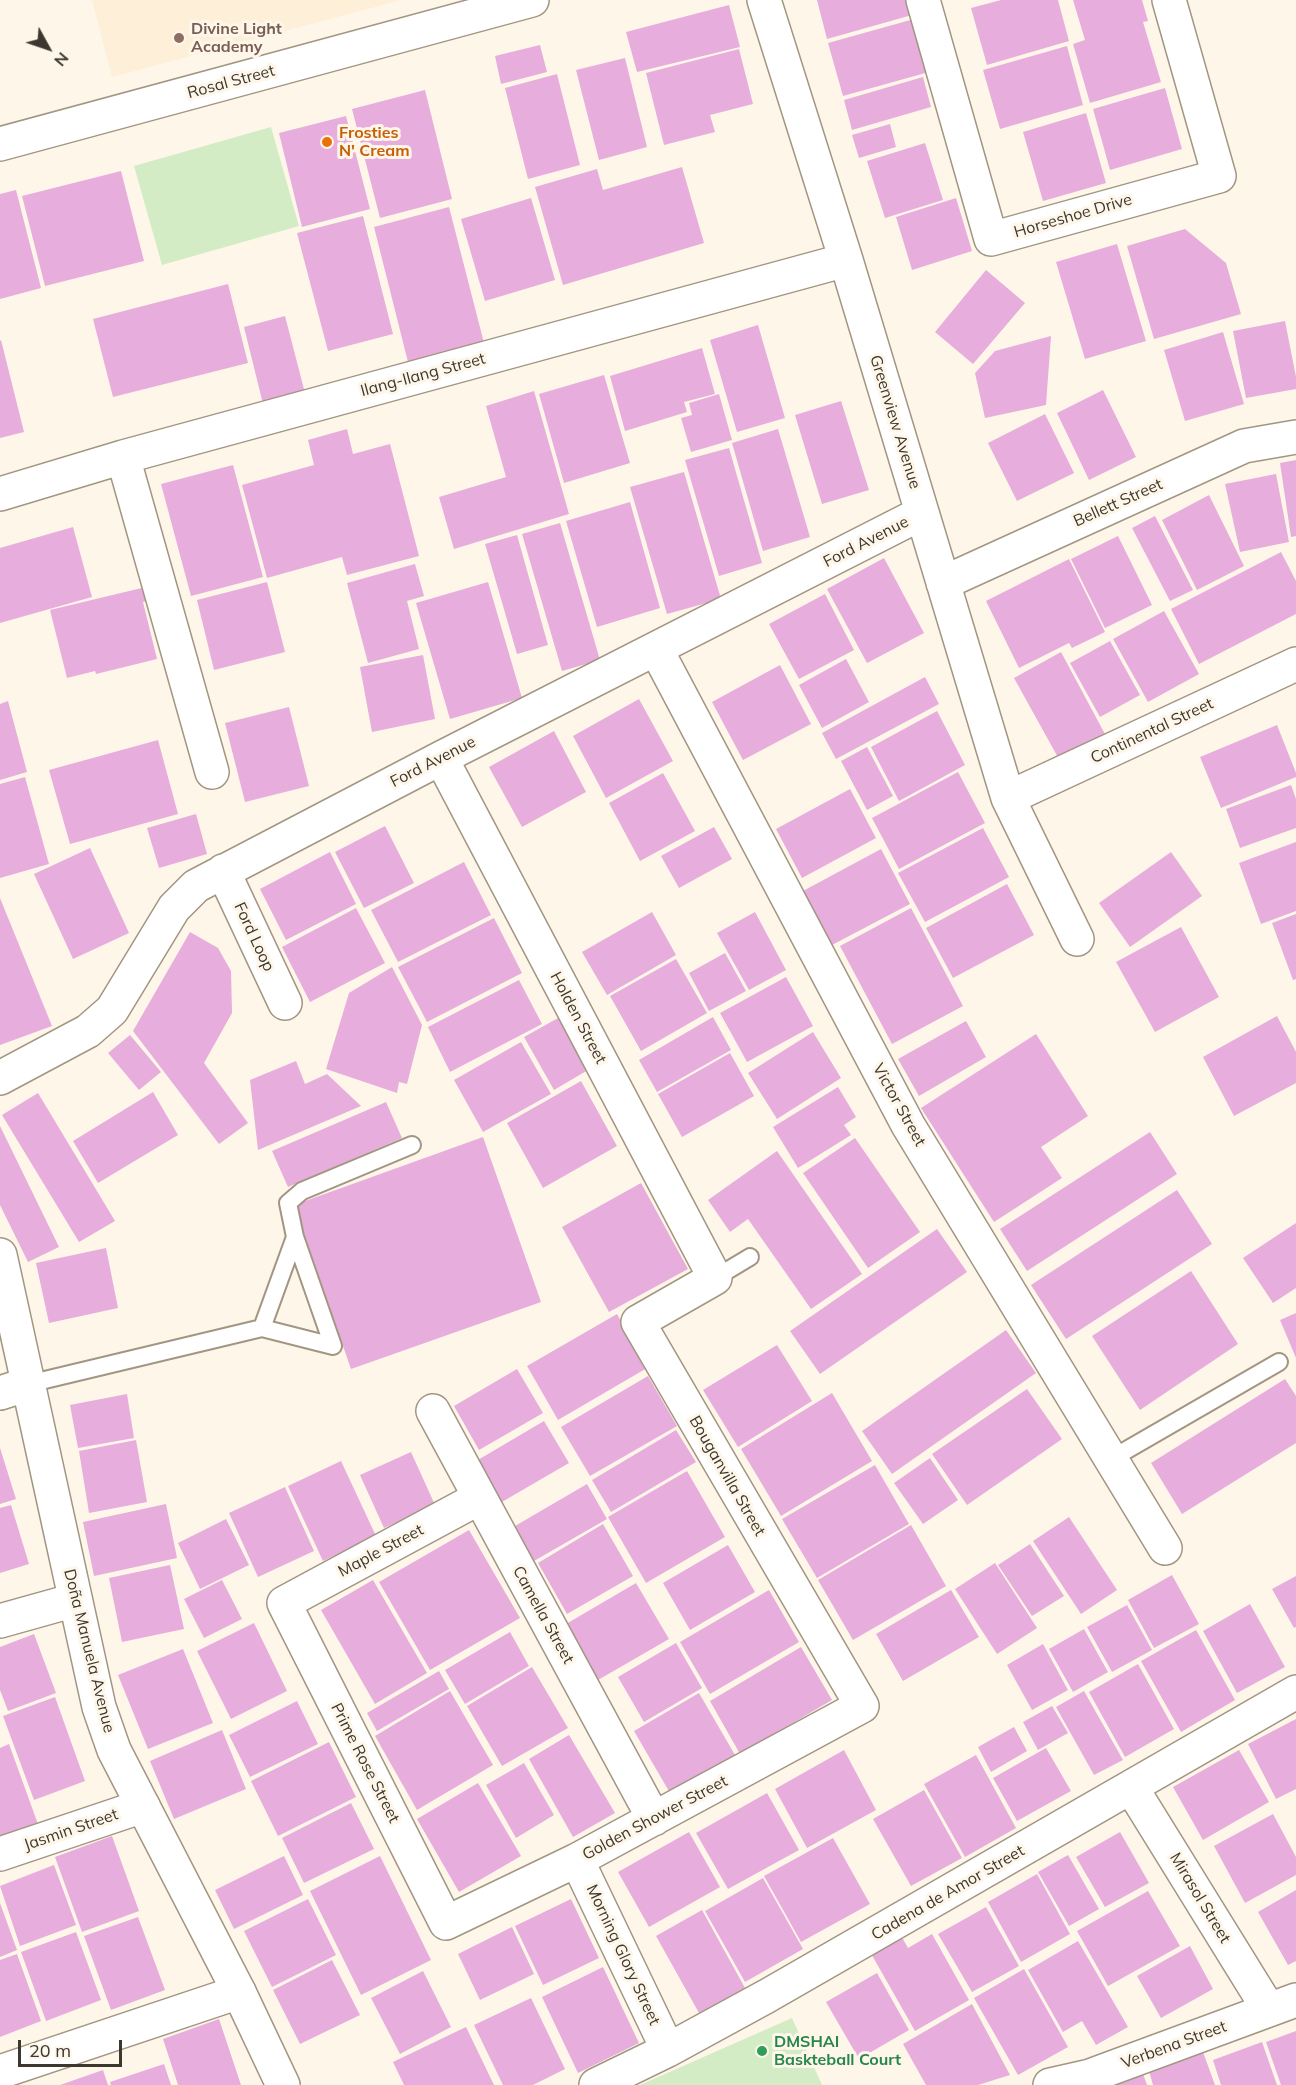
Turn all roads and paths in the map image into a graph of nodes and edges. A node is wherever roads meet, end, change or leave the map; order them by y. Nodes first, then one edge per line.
1 (532, 0) edge
2 (764, 0) edge
3 (923, 0) edge
4 (1169, 0) edge
5 (0, 144) edge
6 (846, 260) junction
7 (1296, 437) edge
8 (123, 457) junction
9 (0, 494) edge
10 (922, 513) junction
11 (943, 583) junction
12 (657, 649) junction
13 (1295, 667) edge
14 (441, 758) junction
15 (212, 772) dead end
16 (1008, 798) junction
17 (223, 871) junction
18 (1077, 939) dead end
19 (285, 1003) dead end
20 (0, 1078) edge
21 (412, 1145) dead end
22 (295, 1237) junction
23 (0, 1255) edge
24 (750, 1257) dead end
25 (715, 1278) junction
26 (262, 1328) junction
27 (1279, 1362) dead end
28 (14, 1389) edge
29 (433, 1411) dead end
30 (1111, 1459) junction
31 (479, 1498) junction
32 (1165, 1548) dead end
33 (75, 1600) junction
34 (284, 1603) joint
35 (0, 1621) edge
36 (1296, 1692) edge
37 (861, 1706) joint
38 (1131, 1787) junction
39 (143, 1806) junction
40 (654, 1819) junction
41 (0, 1854) edge
42 (577, 1860) junction
43 (446, 1923) joint
44 (238, 1992) junction
45 (1282, 2005) edge
46 (668, 2050) junction
47 (0, 2072) edge
48 (283, 2085) edge
49 (596, 2085) edge
50 (1050, 2085) edge

1 - 5 street, Rosal Street
2 - 6 street, Greenview Avenue
3 - 4 street, Horseshoe Drive
6 - 8 street, Ilang-Ilang Street
6 - 10 street, Greenview Avenue
7 - 11 street, Bellett Street
8 - 9 street, Ilang-Ilang Street
8 - 15 street
10 - 11 street, Greenview Avenue
10 - 12 street, Ford Avenue
11 - 16 street, Greenview Avenue
12 - 14 street, Ford Avenue
12 - 30 street, Victor Street
13 - 16 street, Continental Street
14 - 17 street, Ford Avenue
14 - 25 street, Holden Street
16 - 18 street, Greenview Avenue
17 - 19 street, Ford Loop
17 - 20 street, Ford Avenue
21 - 22 lane
22 - 26 lane
22 - 26 lane
23 - 28 street, Doña Manuela Avenue
24 - 25 lane
25 - 37 street, Bouganvilla Street
26 - 28 lane
27 - 30 lane
28 - 33 street, Doña Manuela Avenue
29 - 31 street, Camella Street
30 - 32 street, Victor Street
31 - 34 street, Maple Street
31 - 40 street, Camella Street
33 - 35 street
33 - 39 street, Doña Manuela Avenue
34 - 43 street, Prime Rose Street
36 - 38 street, Cadena de Amor Street
37 - 40 street, Golden Shower Street
38 - 45 street, Mirasol Street
38 - 46 street, Cadena de Amor Street
39 - 41 street, Jasmin Street
39 - 44 street, Doña Manuela Avenue
40 - 42 street, Golden Shower Street
42 - 43 street, Golden Shower Street
42 - 46 street, Morning Glory Street
44 - 47 street
44 - 48 street, Doña Manuela Avenue
45 - 50 street, Verbena Street
46 - 49 street, Cadena de Amor Street

